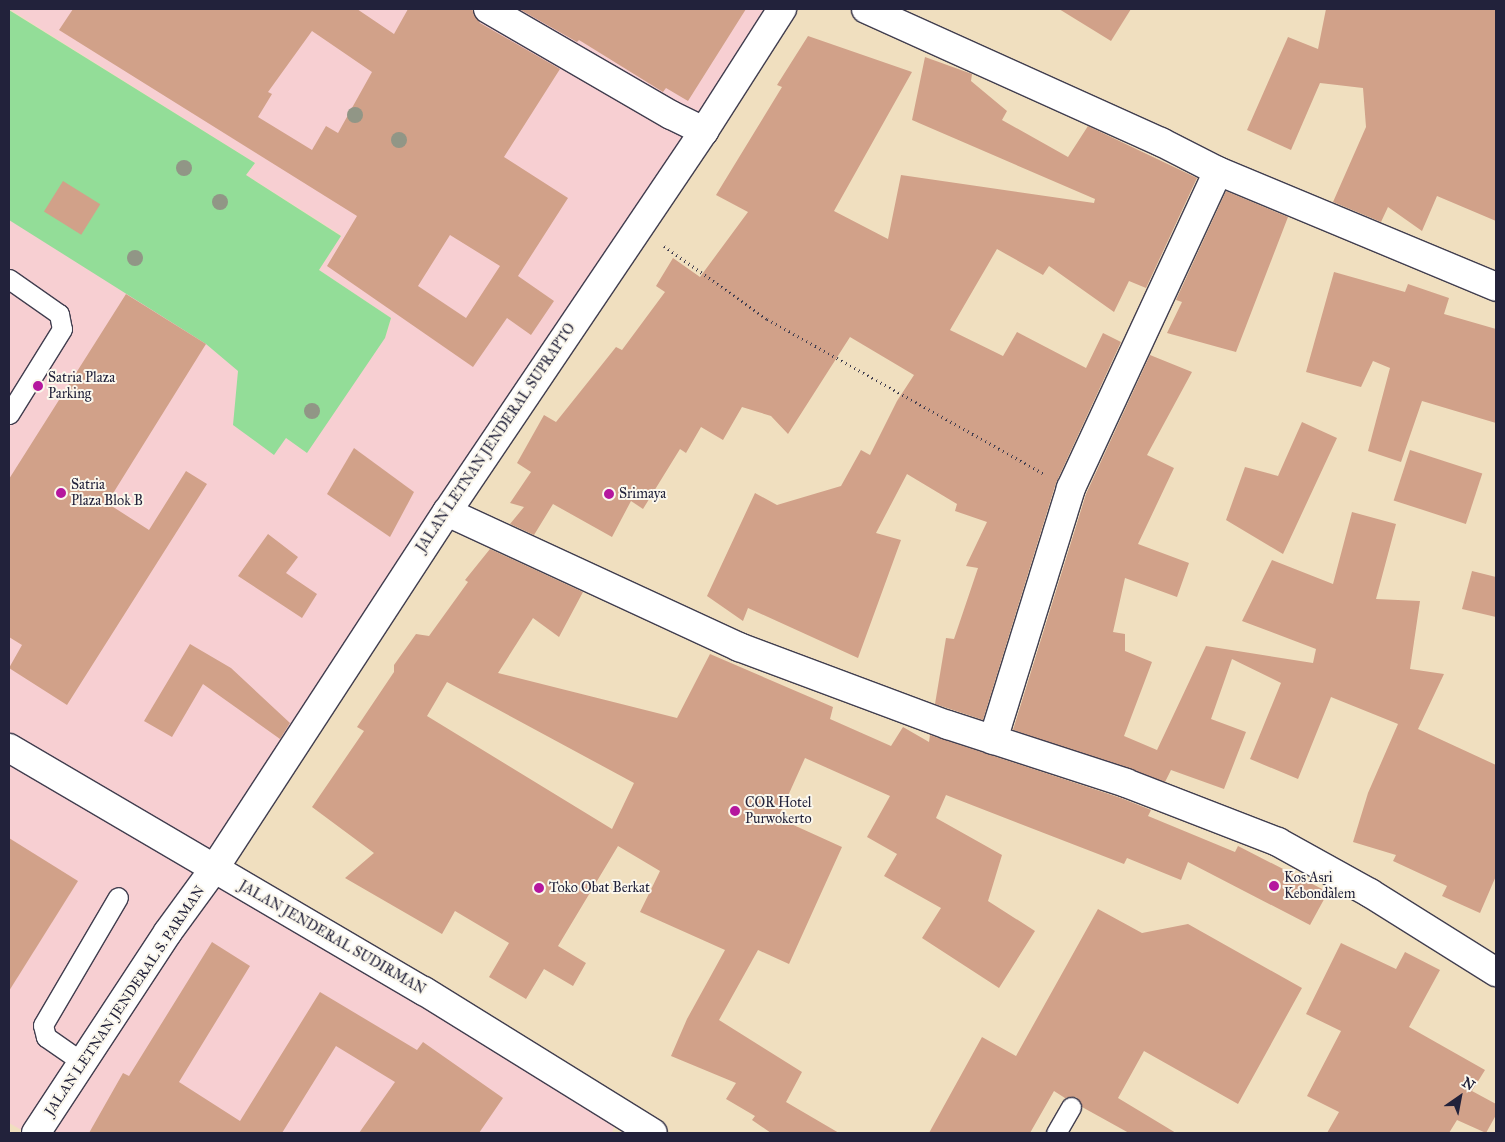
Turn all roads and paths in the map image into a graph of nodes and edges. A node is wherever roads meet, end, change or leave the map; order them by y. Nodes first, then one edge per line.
1 (488, 9) edge
2 (782, 9) edge
3 (866, 9) edge
4 (704, 131) junction
5 (1218, 171) junction
6 (639, 224) junction
7 (9, 279) edge
8 (1496, 288) edge
9 (9, 414) edge
10 (1071, 488) junction
11 (447, 512) junction
12 (993, 740) junction
13 (9, 748) edge
14 (214, 869) junction
15 (118, 898) dead end
16 (1496, 972) edge
17 (82, 1062) junction
18 (1071, 1107) dead end
19 (36, 1133) edge
20 (653, 1133) edge
21 (1056, 1133) edge

1 - 4 street
2 - 4 street, JALAN LETNAN JENDERAL SUPRAPTO
3 - 5 street
4 - 6 street, JALAN LETNAN JENDERAL SUPRAPTO
5 - 8 street
5 - 10 street
6 - 10 path
6 - 11 street, JALAN LETNAN JENDERAL SUPRAPTO
7 - 9 lane
10 - 12 street
11 - 12 street
11 - 14 street, JALAN LETNAN JENDERAL SUPRAPTO
12 - 16 street
13 - 14 street, JALAN JENDERAL SUDIRMAN
14 - 17 street, JALAN LETNAN JENDERAL S. PARMAN
14 - 20 street, JALAN JENDERAL SUDIRMAN
15 - 17 lane
17 - 19 street, JALAN LETNAN JENDERAL S. PARMAN
18 - 21 lane

